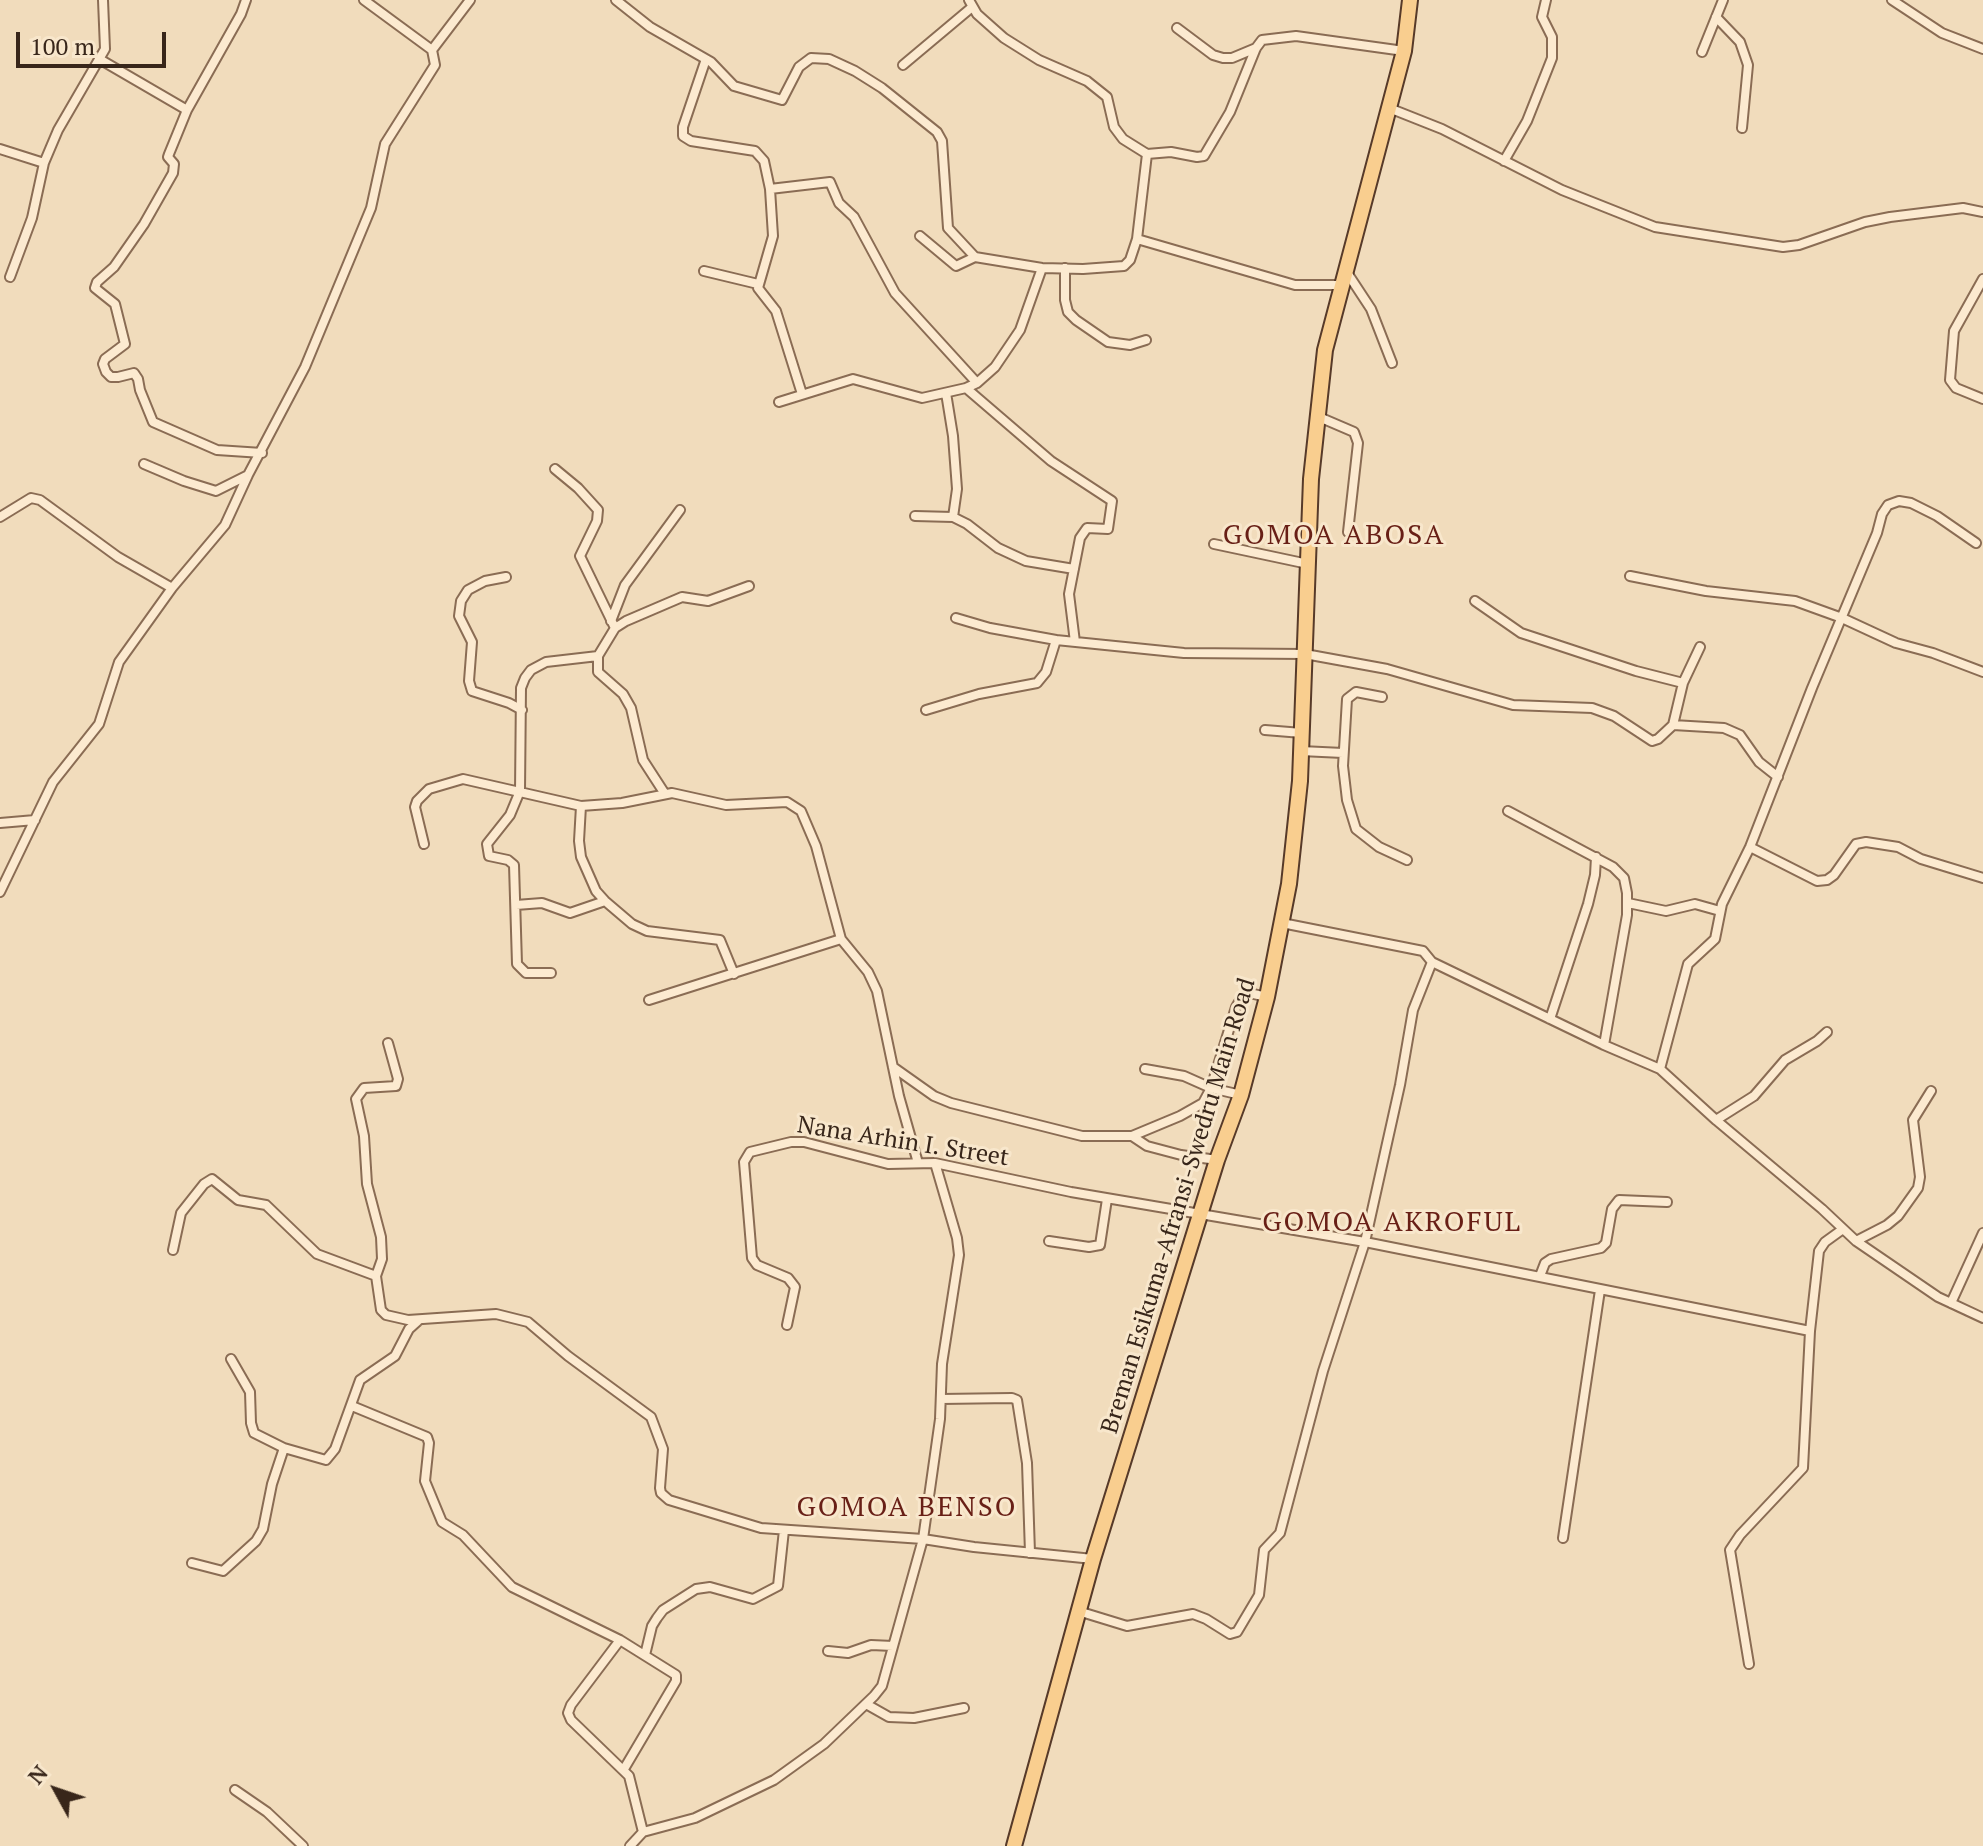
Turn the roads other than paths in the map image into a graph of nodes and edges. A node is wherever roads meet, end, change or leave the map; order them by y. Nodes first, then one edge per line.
1 (103, 0) edge
2 (246, 0) edge
3 (364, 0) edge
4 (470, 0) edge
5 (616, 0) edge
6 (1410, 0) edge
7 (1546, 0) edge
8 (1723, 0) edge
9 (1893, 0) edge
10 (970, 4) edge
11 (1716, 17) junction
12 (1177, 28) dead end
13 (1256, 48) junction
14 (1983, 49) edge
15 (432, 50) junction
16 (1404, 51) junction
17 (1702, 52) dead end
18 (706, 59) junction
19 (101, 60) junction
20 (903, 65) dead end
21 (1389, 108) junction
22 (187, 110) junction
23 (1742, 128) dead end
24 (0, 149) edge
25 (1147, 154) junction
26 (1504, 161) junction
27 (44, 163) junction
28 (770, 189) junction
29 (1983, 212) edge
30 (920, 236) dead end
31 (1137, 239) junction
32 (975, 257) junction
33 (1042, 268) junction
34 (1065, 268) junction
35 (704, 271) dead end
36 (10, 277) dead end
37 (1344, 278) junction
38 (1983, 279) edge
39 (758, 284) junction
40 (1146, 340) dead end
41 (1392, 363) dead end
42 (977, 383) junction
43 (966, 388) junction
44 (946, 393) junction
45 (802, 394) junction
46 (1983, 399) edge
47 (779, 402) dead end
48 (1319, 417) junction
49 (262, 453) junction
50 (144, 464) dead end
51 (555, 469) dead end
52 (248, 475) junction
53 (680, 510) dead end
54 (915, 516) dead end
55 (0, 517) edge
56 (953, 517) junction
57 (1348, 532) dead end
58 (1976, 543) dead end
59 (1214, 544) dead end
60 (1308, 564) junction
61 (1074, 569) junction
62 (1630, 576) dead end
63 (506, 577) dead end
64 (749, 586) dead end
65 (172, 588) junction
66 (1475, 601) dead end
67 (956, 618) dead end
68 (1842, 618) junction
69 (613, 624) junction
70 (1056, 640) junction
71 (1075, 642) junction
72 (1700, 647) dead end
73 (1305, 654) junction
74 (598, 656) junction
75 (1983, 672) edge
76 (1683, 683) junction
77 (1382, 697) dead end
78 (522, 710) junction
79 (926, 710) dead end
80 (1673, 725) junction
81 (1265, 730) dead end
82 (1302, 733) junction
83 (1301, 751) junction
84 (1343, 753) junction
85 (1778, 777) junction
86 (520, 791) junction
87 (665, 794) junction
88 (581, 806) junction
89 (1508, 811) dead end
90 (35, 820) junction
91 (0, 823) edge
92 (424, 844) dead end
93 (1750, 847) junction
94 (1596, 857) junction
95 (1407, 860) dead end
96 (1983, 878) edge
97 (0, 892) edge
98 (605, 901) junction
99 (1628, 903) junction
100 (516, 905) junction
101 (1720, 911) junction
102 (1282, 923) junction
103 (841, 939) junction
104 (1432, 962) junction
105 (551, 973) dead end
106 (734, 974) junction
107 (1267, 997) junction
108 (649, 1000) dead end
109 (1550, 1019) junction
110 (1827, 1032) dead end
111 (388, 1043) dead end
112 (1604, 1045) junction
113 (892, 1067) junction
114 (1145, 1069) dead end
115 (1660, 1069) junction
116 (1211, 1088) junction
117 (1931, 1091) dead end
118 (1241, 1095) junction
119 (1716, 1120) junction
120 (1132, 1136) junction
121 (1217, 1160) junction
122 (918, 1163) junction
123 (935, 1163) junction
124 (1107, 1199) junction
125 (1667, 1202) dead end
126 (1200, 1215) junction
127 (1843, 1229) junction
128 (1983, 1233) edge
129 (1049, 1241) dead end
130 (1856, 1241) junction
131 (1365, 1242) junction
132 (173, 1250) dead end
133 (376, 1276) junction
134 (1540, 1276) junction
135 (1600, 1290) junction
136 (1951, 1303) junction
137 (1983, 1318) edge
138 (420, 1320) junction
139 (787, 1325) dead end
140 (1810, 1331) junction
141 (231, 1359) dead end
142 (941, 1399) junction
143 (352, 1406) junction
144 (284, 1448) junction
145 (784, 1530) junction
146 (1563, 1538) dead end
147 (923, 1539) junction
148 (1030, 1553) junction
149 (1093, 1559) junction
150 (192, 1563) dead end
151 (1078, 1610) junction
152 (620, 1640) junction
153 (893, 1646) junction
154 (828, 1651) dead end
155 (645, 1655) junction
156 (1749, 1664) dead end
157 (866, 1704) junction
158 (964, 1708) dead end
159 (624, 1769) junction
160 (235, 1790) dead end
161 (643, 1832) junction
162 (303, 1846) edge
163 (630, 1846) edge
164 (1014, 1846) edge

1 - 19 street
2 - 22 street
3 - 15 street
4 - 15 street
5 - 18 street
6 - 16 main road, Breman Esikuma-Afransi-Swedru Main Road
7 - 26 street
8 - 11 street
9 - 14 street
10 - 20 street
10 - 25 street
11 - 17 street
11 - 23 street
12 - 13 street
13 - 16 street
13 - 25 street
15 - 49 street
16 - 21 main road, Breman Esikuma-Afransi-Swedru Main Road
18 - 28 street
18 - 32 street
19 - 22 street
19 - 27 street
21 - 26 street
21 - 37 main road, Breman Esikuma-Afransi-Swedru Main Road
22 - 49 street
24 - 27 street
25 - 31 street
26 - 29 street
27 - 36 street
28 - 39 street
28 - 42 street
30 - 32 street
31 - 34 street
31 - 37 street
32 - 33 street
33 - 34 street
33 - 42 street
34 - 40 street
35 - 39 street
37 - 41 street
37 - 48 main road, Breman Esikuma-Afransi-Swedru Main Road
38 - 46 street
39 - 45 street
42 - 43 street
43 - 44 street
43 - 61 street
44 - 45 street
44 - 56 street
45 - 47 street
48 - 57 street
48 - 60 main road, Breman Esikuma-Afransi-Swedru Main Road
49 - 52 street
50 - 52 street
51 - 69 street
52 - 65 street
53 - 69 street
54 - 56 street
55 - 65 street
56 - 61 street
58 - 68 street
59 - 60 street
60 - 73 main road, Breman Esikuma-Afransi-Swedru Main Road
61 - 71 street
62 - 68 street
63 - 78 street
64 - 69 street
65 - 90 street
66 - 76 street
67 - 70 street
68 - 75 street
68 - 85 street
69 - 74 street
70 - 71 street
70 - 79 street
71 - 73 street
72 - 76 street
73 - 80 street
73 - 82 main road, Breman Esikuma-Afransi-Swedru Main Road
74 - 78 street
74 - 87 street
76 - 80 street
77 - 84 street
78 - 86 street
80 - 85 street
81 - 82 street
82 - 83 main road, Breman Esikuma-Afransi-Swedru Main Road
83 - 84 street
83 - 102 main road, Breman Esikuma-Afransi-Swedru Main Road
84 - 95 street
85 - 93 street
86 - 88 street
86 - 92 street
86 - 100 street
87 - 88 street
87 - 103 street
88 - 98 street
89 - 94 street
90 - 91 street
90 - 97 street
93 - 96 street
93 - 101 street
94 - 99 street
94 - 109 street
98 - 100 street
98 - 106 street
99 - 101 street
99 - 112 street
100 - 105 street
101 - 115 street
102 - 104 street
102 - 107 main road, Breman Esikuma-Afransi-Swedru Main Road
103 - 106 street
103 - 113 street
104 - 109 street
104 - 131 street
106 - 108 street
107 - 116 street
107 - 118 main road, Breman Esikuma-Afransi-Swedru Main Road
109 - 112 street
110 - 119 street
111 - 133 street
112 - 115 street
113 - 120 street
113 - 122 street
114 - 116 street
115 - 119 street
116 - 118 street
116 - 120 street
117 - 130 street
118 - 121 main road, Breman Esikuma-Afransi-Swedru Main Road
119 - 127 street
120 - 121 street
121 - 126 main road, Breman Esikuma-Afransi-Swedru Main Road
122 - 123 street, Nana Arhin I. Street
122 - 139 street, Nana Arhin I. Street
123 - 124 street, Nana Arhin I. Street
123 - 142 street
124 - 126 street, Nana Arhin I. Street
124 - 129 street
125 - 134 street
126 - 131 street, Nana Arhin I. Street
126 - 149 main road, Breman Esikuma-Afransi-Swedru Main Road
127 - 130 street
127 - 140 street
128 - 136 street
130 - 136 street
131 - 134 street, Nana Arhin I. Street
131 - 151 street
132 - 133 street
133 - 138 street
134 - 135 street, Nana Arhin I. Street
135 - 140 street, Nana Arhin I. Street
135 - 146 street
136 - 137 street
138 - 143 street
138 - 145 street
140 - 156 street
141 - 144 street
142 - 147 street
142 - 148 street
143 - 144 street
143 - 152 street
144 - 150 street
145 - 147 street
145 - 155 street
147 - 148 street
147 - 153 street
148 - 149 street
149 - 151 main road, Breman Esikuma-Afransi-Swedru Main Road
151 - 164 main road, Breman Esikuma-Afransi-Swedru Main Road
152 - 155 street
152 - 159 street
153 - 154 street
153 - 157 street
155 - 159 street
157 - 158 street
157 - 161 street
159 - 161 street
160 - 162 street
161 - 163 street

